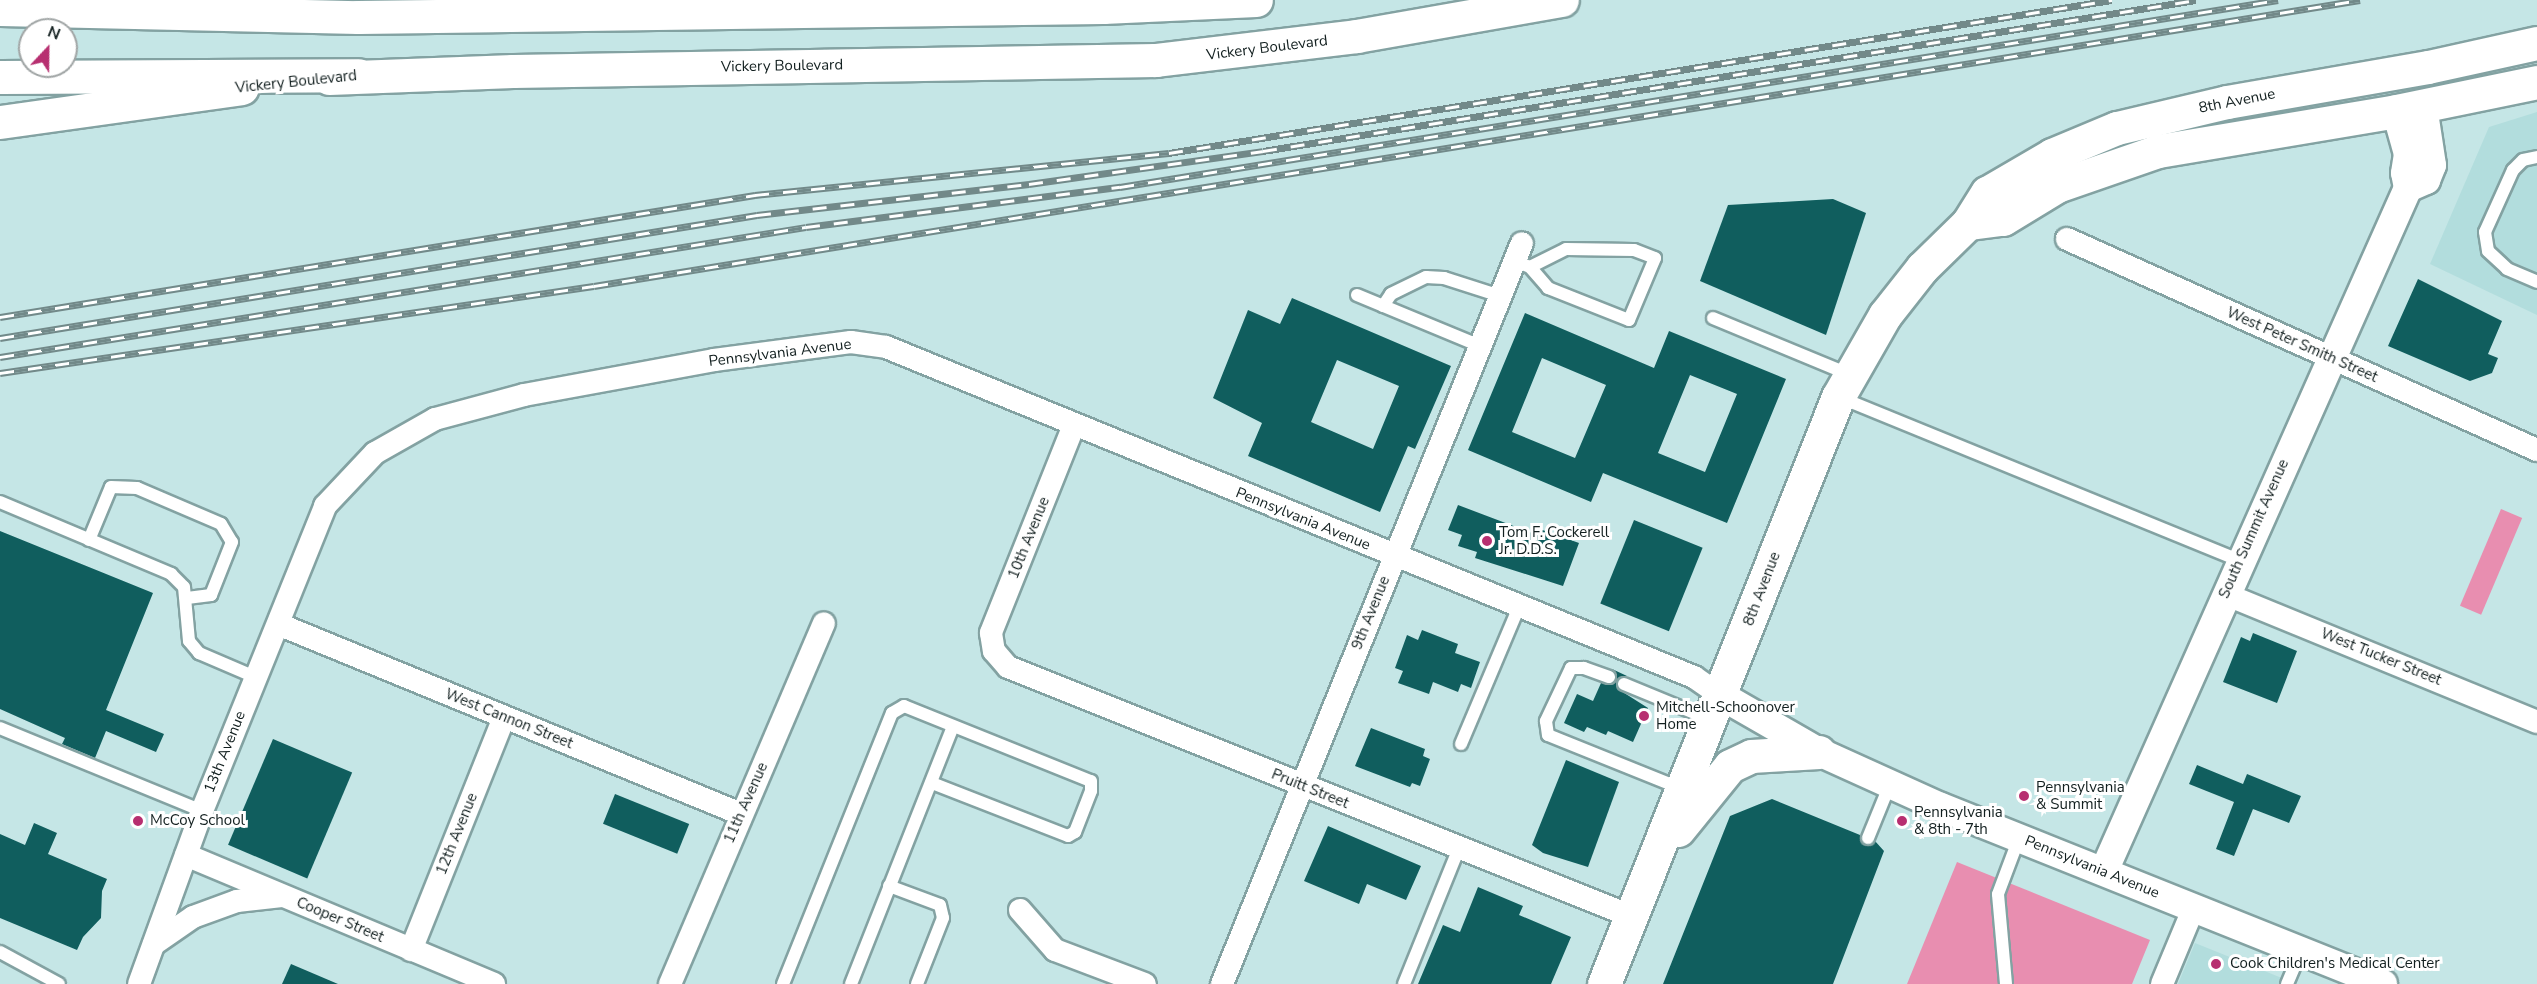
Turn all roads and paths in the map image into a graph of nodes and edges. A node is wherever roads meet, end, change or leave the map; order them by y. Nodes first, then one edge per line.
1 (536, 0) edge
2 (1256, 0) edge
3 (1562, 0) edge
4 (0, 9) edge
5 (358, 17) junction
6 (2537, 43) edge
7 (358, 75) junction
8 (0, 77) edge
9 (2537, 82) edge
10 (2410, 109) junction
11 (0, 122) edge
12 (2537, 157) edge
13 (1968, 223) junction
14 (2067, 239) dead end
15 (1522, 257) junction
16 (2537, 282) edge
17 (1357, 295) dead end
18 (1500, 297) junction
19 (1383, 306) junction
20 (1713, 318) dead end
21 (1480, 346) junction
22 (2330, 358) junction
23 (1844, 385) junction
24 (1074, 425) junction
25 (2537, 450) edge
26 (0, 502) edge
27 (90, 540) junction
28 (1395, 556) junction
29 (2240, 561) junction
30 (2225, 594) junction
31 (187, 598) junction
32 (1519, 607) junction
33 (824, 623) dead end
34 (278, 624) junction
35 (994, 651) joint
36 (255, 677) junction
37 (1609, 677) dead end
38 (1624, 684) dead end
39 (1716, 708) junction
40 (504, 717) junction
41 (2537, 722) edge
42 (953, 726) junction
43 (0, 728) edge
44 (1461, 744) dead end
45 (1819, 752) junction
46 (933, 783) junction
47 (1890, 784) junction
48 (1300, 785) junction
49 (1683, 789) junction
50 (202, 812) junction
51 (741, 814) junction
52 (1868, 838) dead end
53 (2019, 838) junction
54 (1459, 848) junction
55 (186, 855) junction
56 (1656, 857) junction
57 (2104, 871) junction
58 (890, 886) junction
59 (284, 896) junction
60 (2194, 907) junction
61 (1020, 910) dead end
62 (1631, 916) junction
63 (154, 944) junction
64 (411, 950) junction
65 (2301, 951) junction
66 (0, 952) edge
67 (59, 984) edge
68 (139, 984) edge
69 (495, 984) edge
70 (670, 984) edge
71 (783, 984) edge
72 (851, 984) edge
73 (917, 984) edge
74 (1145, 984) edge
75 (1222, 984) edge
76 (1404, 984) edge
77 (1604, 984) edge
78 (2006, 984) edge
79 (2162, 984) edge
80 (2287, 984) edge
81 (2383, 984) edge

1 - 5 main road
2 - 5 main road
3 - 7 main road, Vickery Boulevard
4 - 5 main road
6 - 13 main road, 8th Avenue
7 - 8 main road
7 - 11 main road, Vickery Boulevard
9 - 10 main road
10 - 13 main road
10 - 22 street, South Summit Avenue
12 - 16 lane
13 - 23 main road, 8th Avenue
14 - 22 street, West Peter Smith Street
15 - 15 lane
15 - 18 street, 9th Avenue
17 - 19 lane
18 - 19 lane
18 - 21 street, 9th Avenue
19 - 21 lane
20 - 23 lane
21 - 28 street, 9th Avenue
22 - 25 street, West Peter Smith Street
22 - 29 street, South Summit Avenue
23 - 29 lane
23 - 39 main road, 8th Avenue
24 - 28 street, Pennsylvania Avenue
24 - 34 street, Pennsylvania Avenue
24 - 35 street, 10th Avenue
26 - 27 lane
27 - 31 lane
27 - 31 lane
28 - 32 street, Pennsylvania Avenue
28 - 48 street, 9th Avenue
29 - 30 street, South Summit Avenue
30 - 41 street, West Tucker Street
30 - 57 street, South Summit Avenue
31 - 36 lane
32 - 39 street, Pennsylvania Avenue
32 - 44 lane
33 - 51 street, 11th Avenue
34 - 36 street, 13th Avenue
34 - 40 street, West Cannon Street
35 - 48 street, Pruitt Street
36 - 50 street, 13th Avenue
37 - 49 lane
38 - 39 lane
39 - 45 street, Pennsylvania Avenue
39 - 49 main road, 8th Avenue
40 - 51 street, West Cannon Street
40 - 64 street, 12th Avenue
42 - 46 lane
42 - 46 lane
42 - 71 lane
43 - 50 lane
45 - 47 street, Pennsylvania Avenue
45 - 56 main road
46 - 58 lane
47 - 52 lane
47 - 53 street, Pennsylvania Avenue
48 - 54 street, Pruitt Street
48 - 75 street, 9th Avenue
49 - 56 main road, 8th Avenue
50 - 55 street, 13th Avenue
51 - 70 street, 11th Avenue
53 - 57 street, Pennsylvania Avenue
53 - 78 lane
54 - 62 street, Pruitt Street
54 - 76 lane
55 - 59 street, Cooper Street
55 - 63 street, 13th Avenue
56 - 62 main road, 8th Avenue
57 - 60 street, Pennsylvania Avenue
58 - 72 lane
58 - 73 lane
59 - 63 street
59 - 64 street, Cooper Street
60 - 65 street, Pennsylvania Avenue
60 - 79 street
61 - 74 street
62 - 77 main road, 8th Avenue
63 - 68 street, 13th Avenue
64 - 69 street, Cooper Street
65 - 80 lane
65 - 81 street, Pennsylvania Avenue
66 - 67 lane

